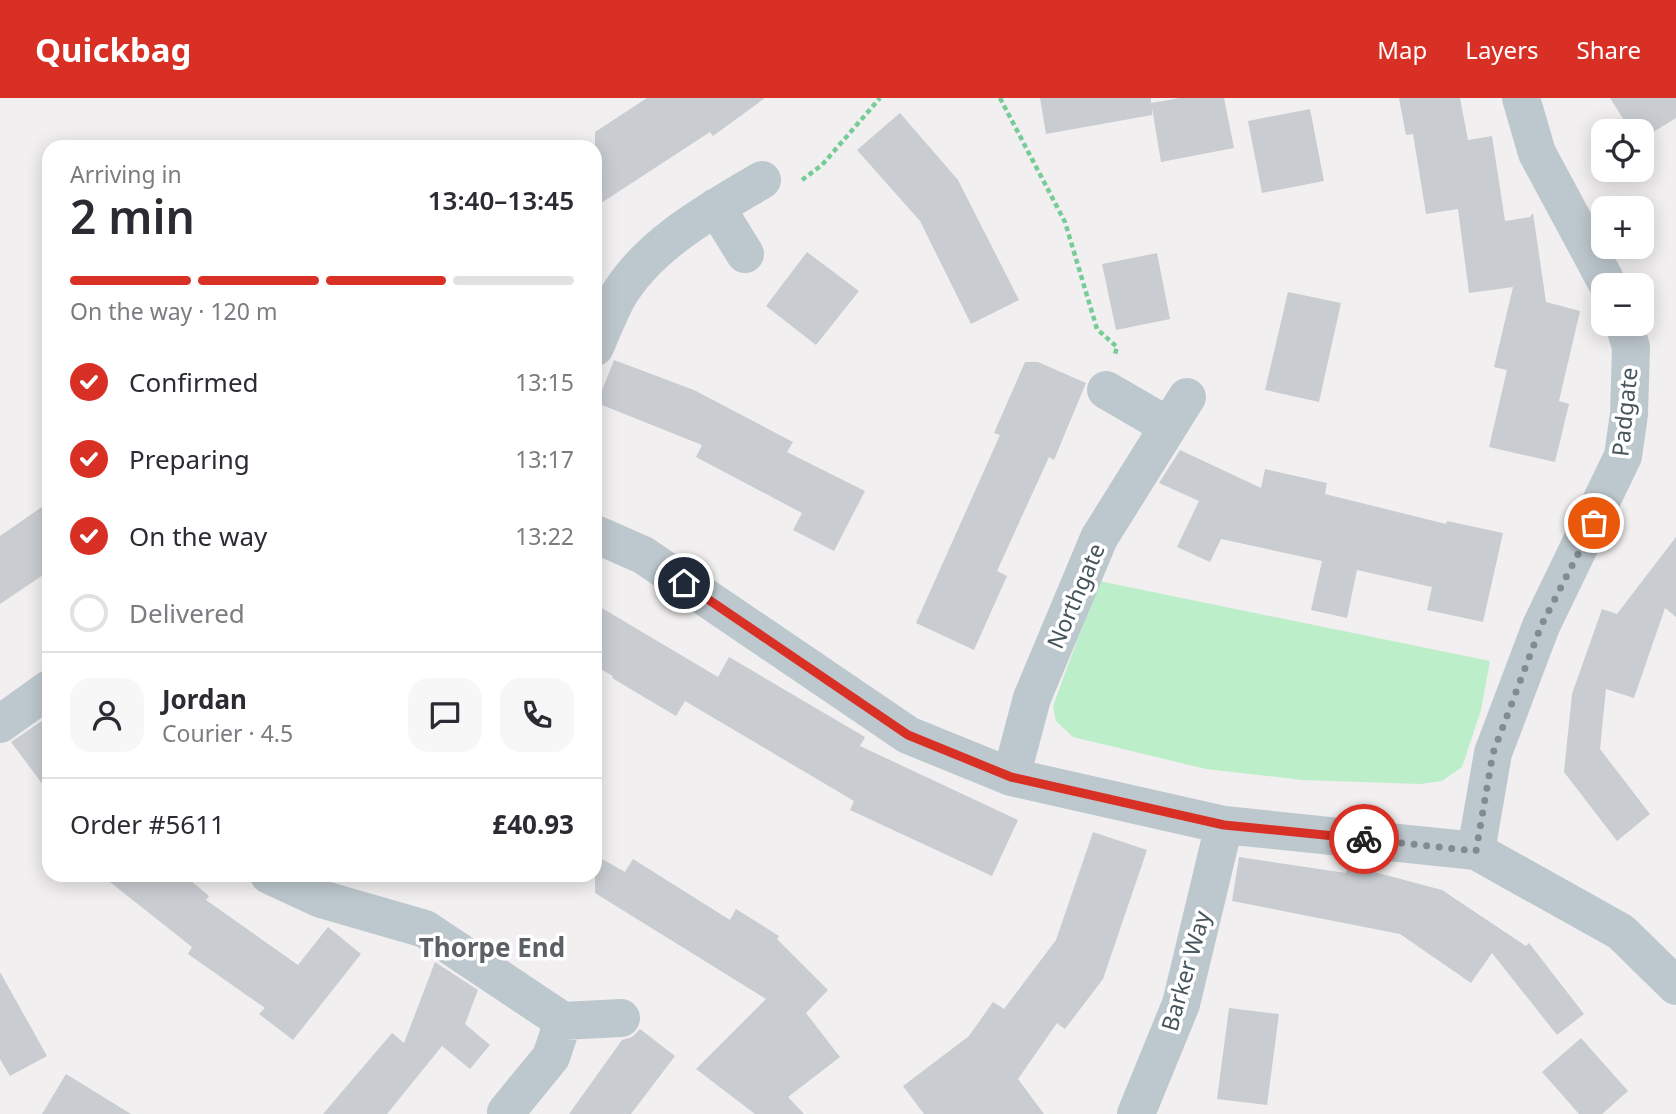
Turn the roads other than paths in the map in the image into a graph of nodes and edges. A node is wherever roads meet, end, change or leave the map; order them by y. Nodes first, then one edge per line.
1 (1521, 98) edge
2 (762, 180) road end
3 (716, 207) junction
4 (745, 254) dead end
5 (1602, 273) edge
6 (602, 332) edge
7 (1628, 336) edge
8 (1106, 390) road end
9 (602, 537) edge
10 (42, 695) edge
11 (0, 724) edge
12 (1011, 777) junction
13 (1224, 825) junction
14 (1476, 851) junction
15 (285, 882) edge
16 (1676, 986) edge
17 (621, 1018) dead end
18 (563, 1021) junction
19 (506, 1112) edge
20 (1136, 1114) edge

1 - 5 street
2 - 3 street
3 - 4 street
3 - 6 street
7 - 14 street, Padgate
8 - 12 street, Northgate
9 - 12 street
10 - 11 street
12 - 13 street
13 - 14 street
13 - 20 street, Barker Way
14 - 16 street
15 - 18 street
17 - 18 street
18 - 19 street

